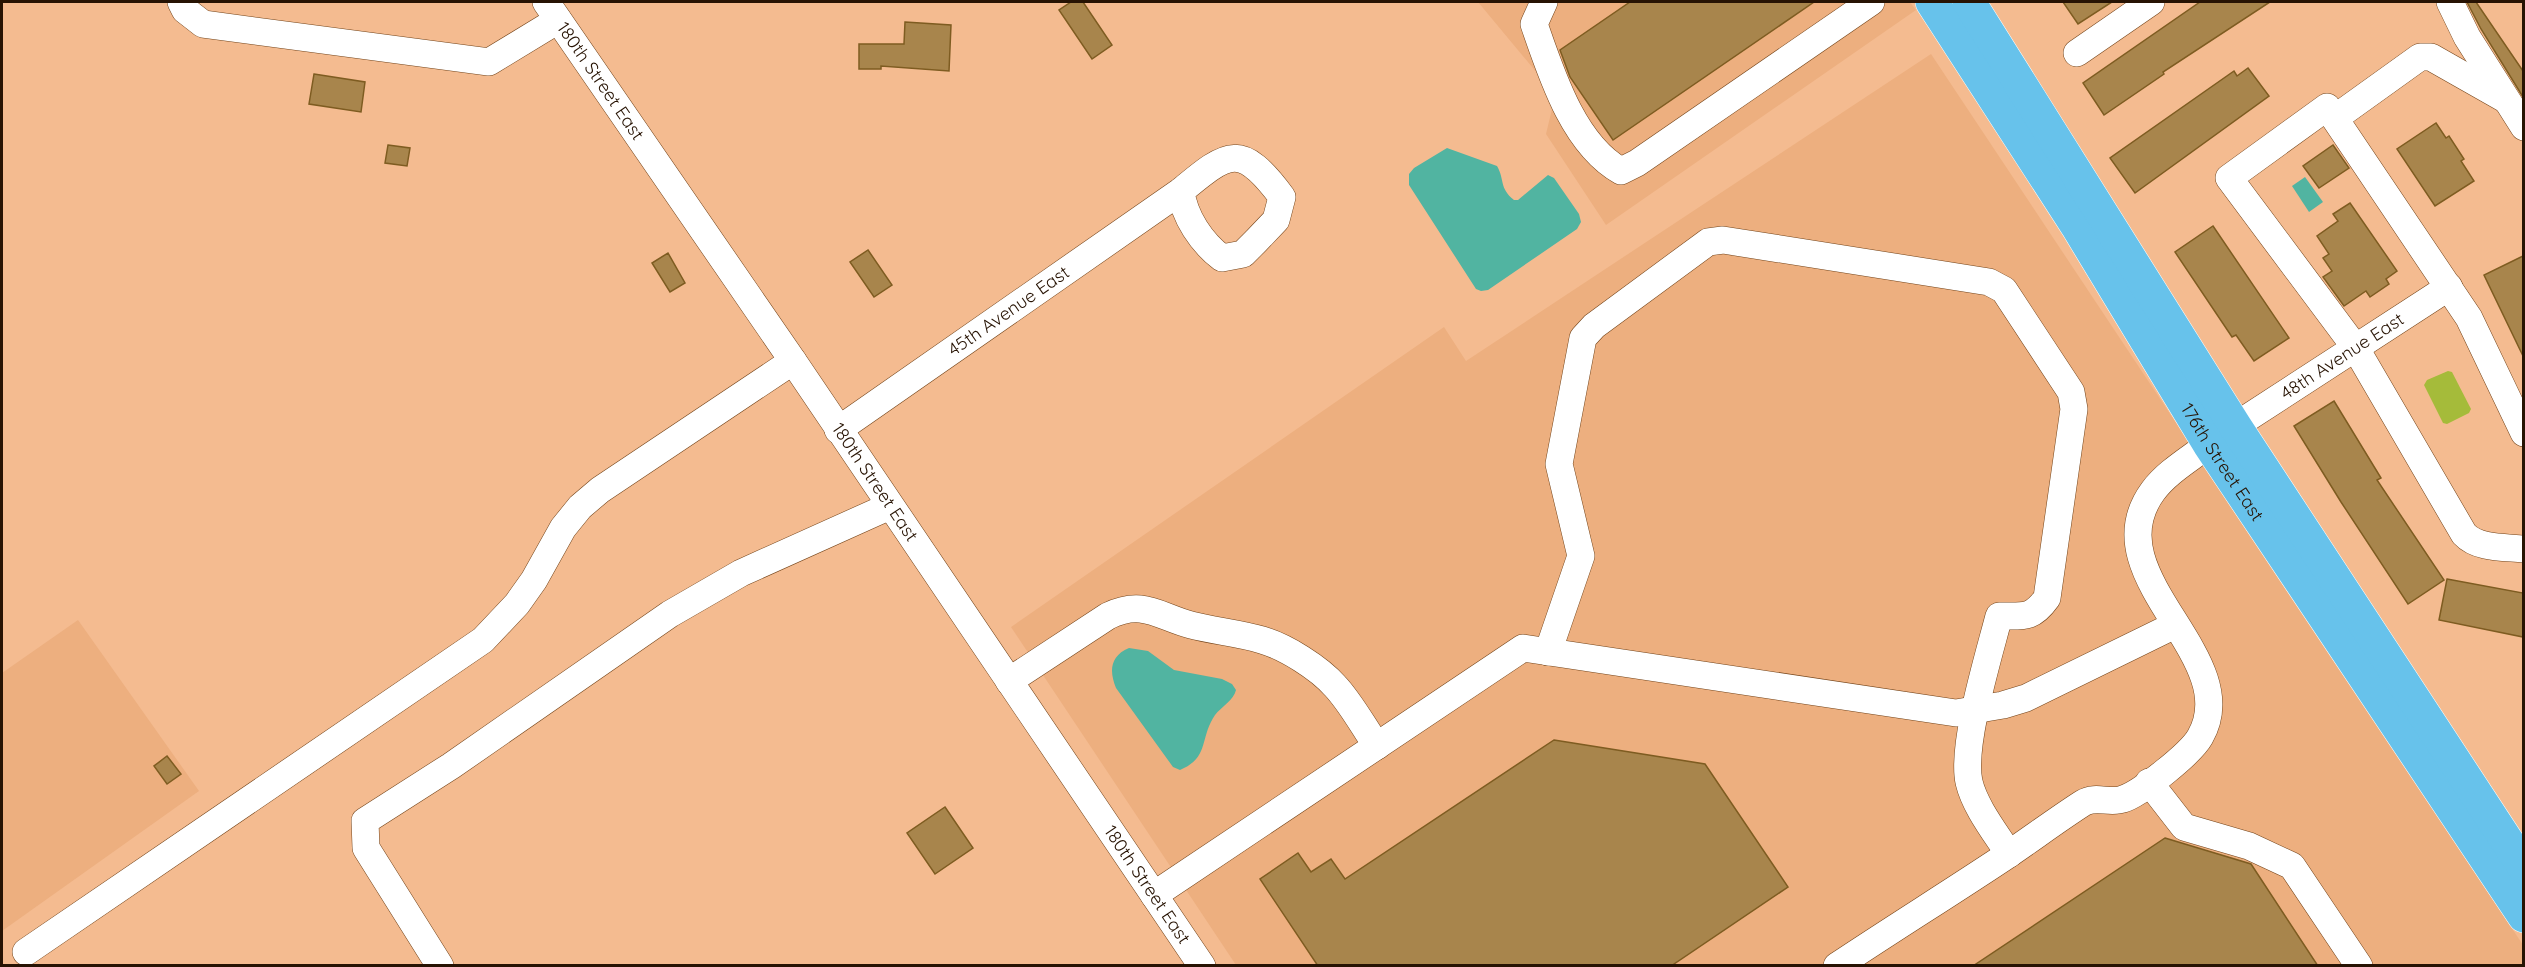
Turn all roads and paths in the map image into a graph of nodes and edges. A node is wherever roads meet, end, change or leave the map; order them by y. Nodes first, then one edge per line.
1 (181, 2) edge
2 (1544, 2) edge
3 (1871, 2) edge
4 (1932, 2) edge
5 (1969, 2) edge
6 (2450, 2) edge
7 (2145, 3) edge
8 (552, 11) edge
9 (2077, 52) dead end
10 (2505, 99) junction
11 (2335, 118) junction
12 (2523, 127) edge
13 (1180, 191) dead end
14 (2077, 226) junction
15 (2449, 287) junction
16 (2355, 348) junction
17 (793, 361) junction
18 (2214, 393) junction
19 (2235, 426) junction
20 (838, 430) junction
21 (2523, 433) edge
22 (2209, 444) junction
23 (890, 506) junction
24 (2523, 549) edge
25 (2175, 625) junction
26 (1548, 652) junction
27 (1009, 681) junction
28 (1976, 711) junction
29 (1377, 746) junction
30 (2149, 782) junction
31 (2009, 854) junction
32 (2523, 867) edge
33 (1154, 895) junction
34 (2523, 916) edge
35 (26, 952) dead end
36 (440, 966) edge
37 (1202, 966) edge
38 (1837, 966) edge
39 (2358, 966) edge

1 - 8 street
2 - 3 street
4 - 14 main road, 176th Street East
5 - 18 main road, 176th Street East
6 - 10 street
7 - 9 street
8 - 17 street, 180th Street East
10 - 11 street
10 - 12 street
11 - 15 street
11 - 16 street
13 - 20 street, 45th Avenue East
14 - 18 main road
14 - 22 main road, 176th Street East
15 - 16 street, 48th Avenue East
15 - 21 street
16 - 19 street, 48th Avenue East
16 - 24 street
17 - 20 street, 180th Street East
17 - 35 street
18 - 19 main road, 176th Street East
19 - 32 main road, 176th Street East
20 - 23 street, 180th Street East
22 - 25 street
22 - 34 main road, 176th Street East
23 - 27 street, 180th Street East
23 - 36 street
25 - 28 street
25 - 30 street
26 - 28 street
26 - 28 street
26 - 29 street
27 - 29 street
27 - 33 street, 180th Street East
28 - 31 street
29 - 33 street
30 - 31 street
30 - 39 street
31 - 38 street
33 - 37 street, 180th Street East

